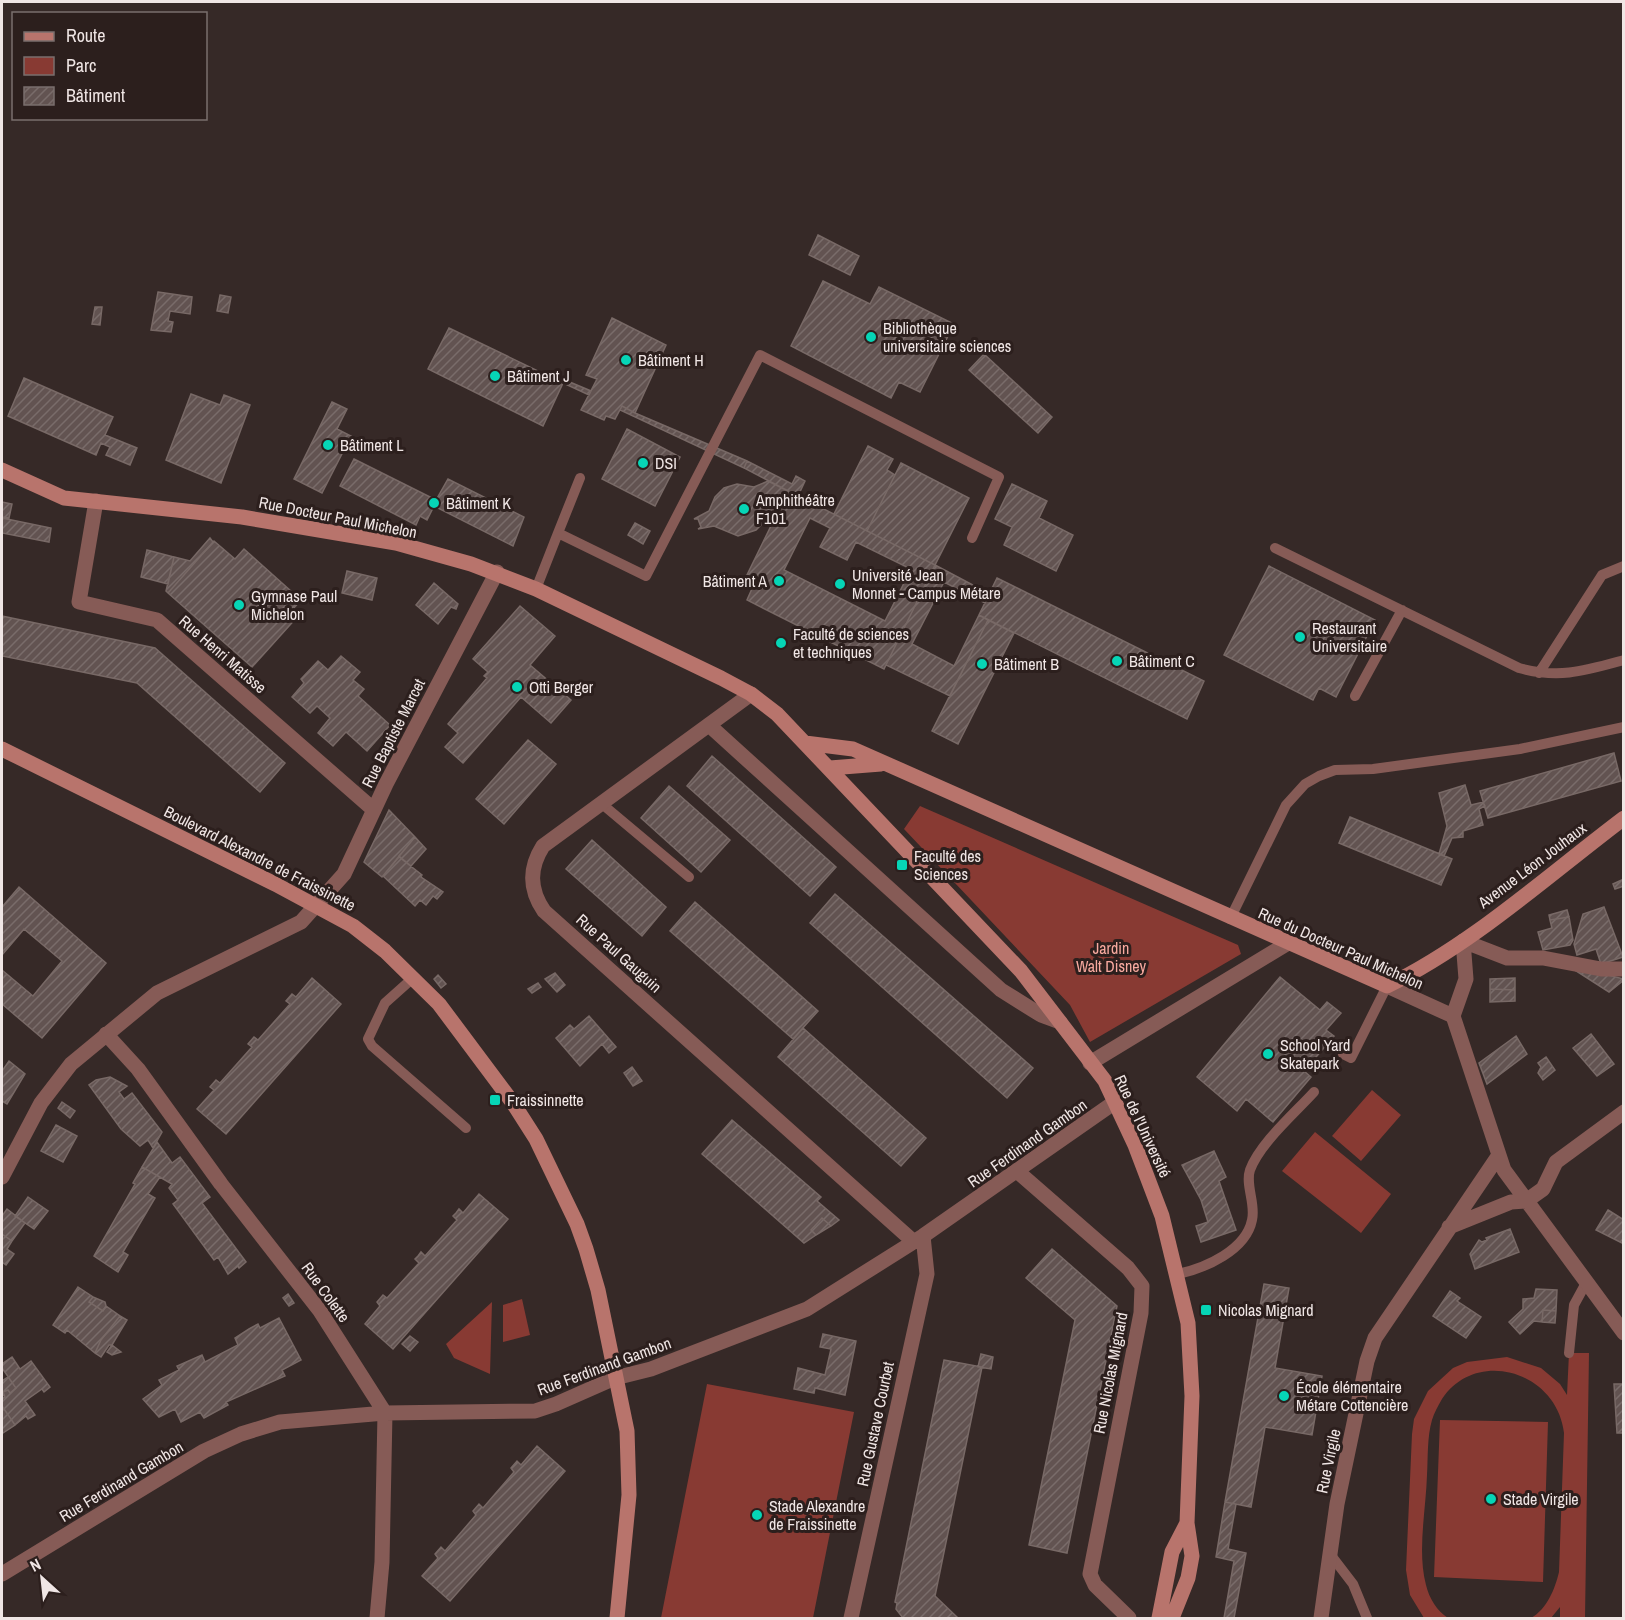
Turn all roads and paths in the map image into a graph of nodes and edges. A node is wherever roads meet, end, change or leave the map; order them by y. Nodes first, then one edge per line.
1 (2, 470) edge
2 (580, 478) dead end
3 (96, 501) junction
4 (558, 533) junction
5 (972, 538) dead end
6 (1275, 548) dead end
7 (1623, 566) edge
8 (497, 572) junction
9 (536, 589) junction
10 (1402, 610) junction
11 (1623, 660) edge
12 (1539, 673) junction
13 (751, 694) junction
14 (1355, 696) dead end
15 (710, 726) junction
16 (1623, 727) edge
17 (805, 743) junction
18 (2, 749) edge
19 (881, 764) junction
20 (830, 768) junction
21 (602, 804) junction
22 (374, 810) junction
23 (1623, 818) edge
24 (689, 877) dead end
25 (316, 907) junction
26 (1230, 919) junction
27 (1463, 941) junction
28 (1288, 943) junction
29 (1623, 969) edge
30 (413, 978) junction
31 (1387, 986) junction
32 (1453, 1016) junction
33 (1060, 1022) junction
34 (106, 1034) junction
35 (1343, 1054) dead end
36 (1090, 1063) junction
37 (1314, 1092) dead end
38 (1115, 1102) junction
39 (1623, 1112) edge
40 (466, 1128) dead end
41 (1499, 1155) junction
42 (1018, 1172) junction
43 (2, 1177) edge
44 (1526, 1201) junction
45 (1449, 1227) junction
46 (919, 1239) junction
47 (1178, 1274) junction
48 (1586, 1282) junction
49 (1623, 1333) edge
50 (1569, 1353) dead end
51 (615, 1378) junction
52 (385, 1413) junction
53 (1187, 1523) junction
54 (1330, 1554) junction
55 (2, 1574) edge
56 (377, 1618) edge
57 (617, 1618) edge
58 (851, 1618) edge
59 (1129, 1618) edge
60 (1159, 1618) edge
61 (1173, 1618) edge
62 (1321, 1618) edge
63 (1367, 1618) edge

1 - 3 street, Rue Docteur Paul Michelon
2 - 4 lane
3 - 8 street, Rue Docteur Paul Michelon
3 - 22 street, Rue Henri Matisse
4 - 5 lane
4 - 9 lane
6 - 10 lane
7 - 12 lane
8 - 9 street, Rue Docteur Paul Michelon
8 - 22 street, Rue Baptiste Marcet
9 - 13 street, Rue Docteur Paul Michelon
10 - 12 lane
10 - 14 lane
11 - 12 lane
13 - 15 street, Rue Paul Gauguin
13 - 17 street, Rue Docteur Paul Michelon
15 - 21 street, Rue Paul Gauguin
15 - 33 street
16 - 26 lane
17 - 19 street, Rue du Docteur Paul Michelon
17 - 20 street, Rue de l'Université
18 - 25 street, Boulevard Alexandre de Fraissinette
19 - 20 street, Rue du Docteur Paul Michelon
19 - 26 street, Rue du Docteur Paul Michelon
20 - 33 street, Rue de l'Université
21 - 24 lane
21 - 46 street, Rue Paul Gauguin
22 - 25 street, Rue Baptiste Marcet
23 - 27 street, Avenue Léon Jouhaux
25 - 30 street, Boulevard Alexandre de Fraissinette
25 - 34 street, Rue Baptiste Marcet
26 - 28 street, Rue du Docteur Paul Michelon
27 - 29 street
27 - 31 street, Avenue Léon Jouhaux
27 - 32 street
28 - 31 street, Rue du Docteur Paul Michelon
28 - 36 street
30 - 40 lane
30 - 51 street, Boulevard Alexandre de Fraissinette
31 - 32 street, Rue du Docteur Paul Michelon
31 - 35 lane
32 - 41 street
33 - 36 street, Rue de l'Université
34 - 43 street, Rue Baptiste Marcet
34 - 52 street, Rue Colette
36 - 38 street, Rue de l'Université
37 - 47 lane
38 - 42 street, Rue Ferdinand Gambon
38 - 47 street, Rue de l'Université
39 - 44 street
41 - 44 street
41 - 45 street, Rue Virgile
42 - 46 street, Rue Ferdinand Gambon
42 - 59 street, Rue Nicolas Mignard
44 - 45 street
44 - 48 street
45 - 54 street, Rue Virgile
46 - 51 street, Rue Ferdinand Gambon
46 - 58 street, Rue Gustave Courbet
47 - 53 street, Rue de l'Université
48 - 49 street
48 - 50 lane
51 - 52 street, Rue Ferdinand Gambon
51 - 57 street, Boulevard Alexandre de Fraissinette
52 - 55 street, Rue Ferdinand Gambon
52 - 56 street
53 - 60 street, Rue de l'Université
53 - 61 street, Rue de l'Université
54 - 62 street, Rue Virgile
54 - 63 lane

